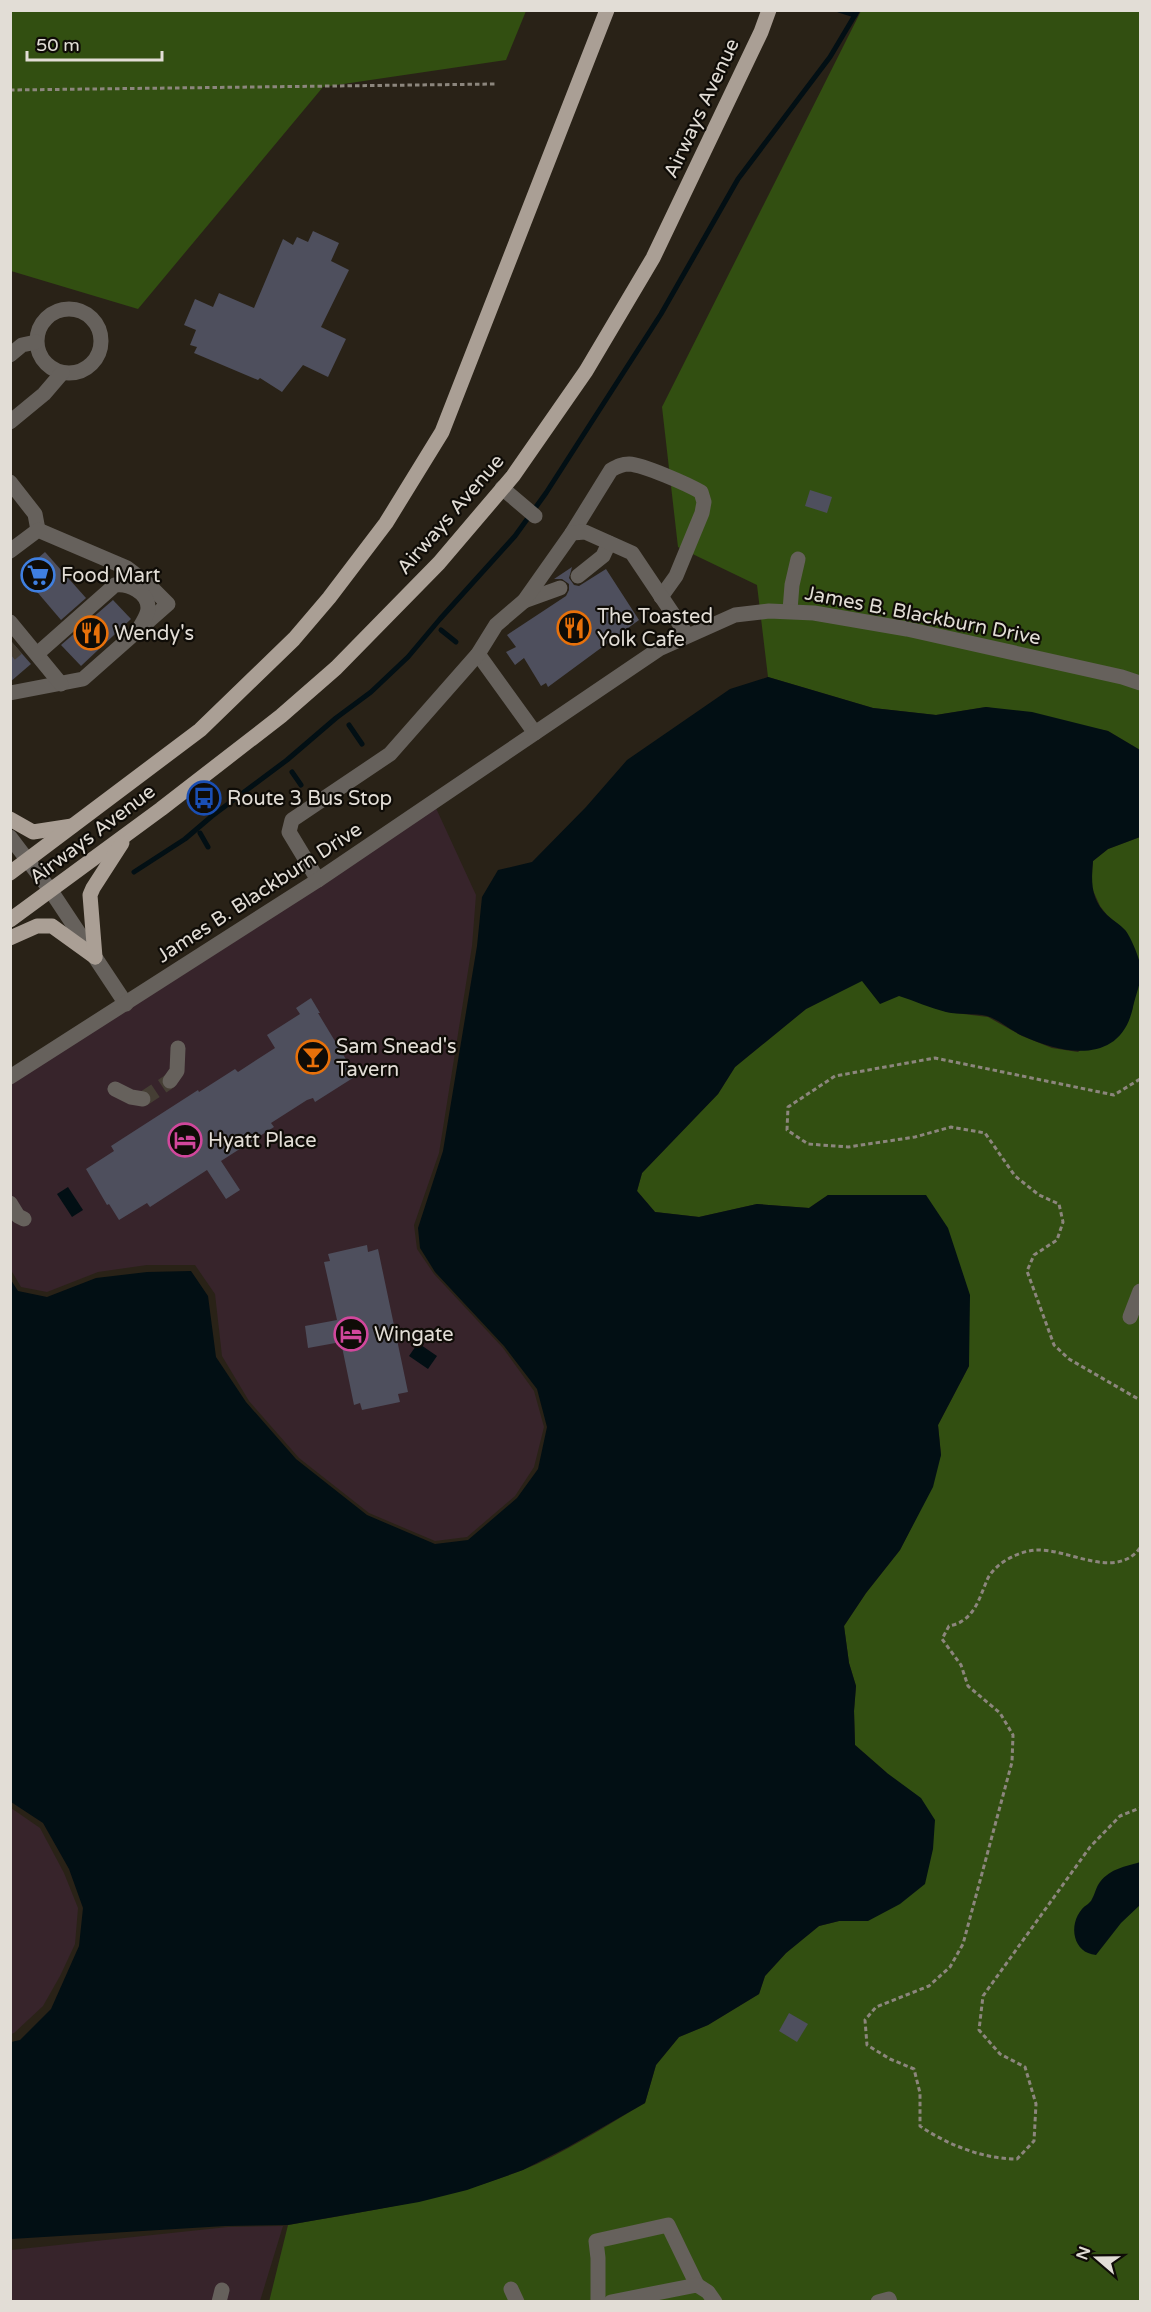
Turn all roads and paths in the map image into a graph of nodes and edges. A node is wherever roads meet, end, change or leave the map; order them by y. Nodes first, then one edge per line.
1 (607, 10) edge
2 (769, 10) edge
3 (496, 84) dead end
4 (10, 90) edge
5 (36, 342) junction
6 (10, 356) edge
7 (62, 373) junction
8 (10, 422) edge
9 (10, 482) edge
10 (502, 488) junction
11 (535, 516) dead end
12 (38, 530) junction
13 (572, 534) junction
14 (609, 543) junction
15 (10, 551) edge
16 (798, 559) dead end
17 (578, 576) dead end
18 (560, 588) dead end
19 (661, 597) junction
20 (524, 601) junction
21 (790, 610) junction
22 (11, 623) edge
23 (137, 632) junction
24 (687, 635) junction
25 (37, 654) junction
26 (477, 654) junction
27 (1140, 682) edge
28 (61, 684) junction
29 (10, 693) edge
30 (535, 733) junction
31 (10, 819) edge
32 (75, 825) junction
33 (128, 833) junction
34 (10, 837) edge
35 (28, 861) junction
36 (10, 873) edge
37 (318, 880) junction
38 (51, 891) junction
39 (10, 920) edge
40 (10, 938) edge
41 (95, 957) junction
42 (126, 1004) junction
43 (178, 1048) dead end
44 (10, 1077) edge
45 (1140, 1079) edge
46 (170, 1081) tunnel mouth
47 (115, 1089) dead end
48 (143, 1099) dead end
49 (10, 1203) edge
50 (24, 1219) dead end
51 (1140, 1291) edge
52 (1130, 1317) dead end
53 (1140, 1400) edge
54 (1140, 1548) edge
55 (1140, 1808) edge
56 (697, 2285) junction
57 (598, 2301) edge
58 (611, 2301) edge
59 (715, 2301) edge
60 (878, 2301) edge
61 (890, 2301) edge

1 - 32 main road, Airways Avenue
2 - 10 main road, Airways Avenue
3 - 4 path
5 - 6 street
5 - 7 street
5 - 7 street
7 - 8 street
9 - 12 street
10 - 11 street
10 - 33 main road, Airways Avenue
12 - 15 street
12 - 23 street
13 - 14 street
13 - 19 street
13 - 20 street
14 - 17 street
14 - 19 street
16 - 21 street
18 - 20 street
19 - 24 street
20 - 26 street
21 - 24 street, James B. Blackburn Drive
21 - 27 street, James B. Blackburn Drive
22 - 25 street
23 - 25 street
23 - 28 street
24 - 30 street, James B. Blackburn Drive
25 - 28 street
26 - 30 street
26 - 37 street
28 - 29 street
30 - 37 street, James B. Blackburn Drive
31 - 32 main road
32 - 35 main road, Airways Avenue
33 - 38 main road, Airways Avenue
33 - 41 main road
34 - 35 street
35 - 36 main road, Airways Avenue
35 - 38 street
37 - 42 street, James B. Blackburn Drive
38 - 39 main road, Airways Avenue
38 - 41 street
40 - 41 main road
41 - 42 street
42 - 44 street, James B. Blackburn Drive
43 - 46 street
45 - 53 path
47 - 48 street
49 - 50 street
51 - 52 street
54 - 55 path
56 - 57 street
56 - 58 street
56 - 59 street
60 - 61 street

